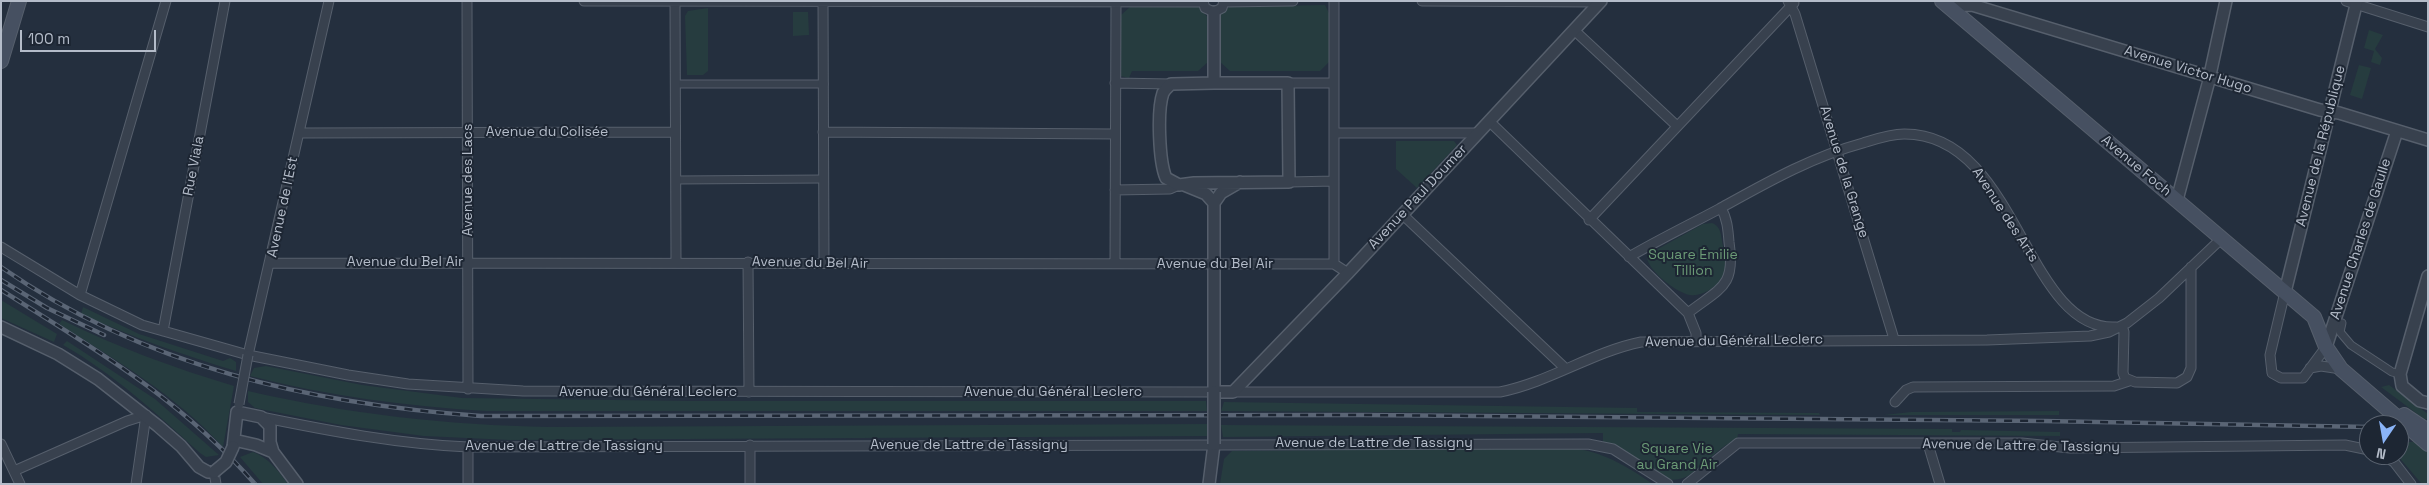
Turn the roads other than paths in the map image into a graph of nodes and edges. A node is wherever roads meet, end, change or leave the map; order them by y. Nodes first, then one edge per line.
1 (19, 1) edge
2 (166, 1) edge
3 (225, 1) edge
4 (329, 1) edge
5 (467, 1) edge
6 (584, 1) edge
7 (1293, 1) edge
8 (1334, 1) edge
9 (1422, 1) edge
10 (2226, 1) edge
11 (675, 2) edge
12 (748, 2) edge
13 (823, 2) edge
14 (1116, 2) edge
15 (1203, 2) edge
16 (1224, 2) edge
17 (1601, 2) edge
18 (2353, 2) edge
19 (1792, 3) edge
20 (1975, 3) edge
21 (1944, 4) edge
22 (1214, 12) junction
23 (1970, 25) junction
24 (2428, 27) edge
25 (1574, 30) junction
26 (1, 61) edge
27 (2209, 76) junction
28 (1115, 83) junction
29 (1214, 83) junction
30 (1288, 83) junction
31 (1334, 83) junction
32 (675, 84) junction
33 (824, 84) junction
34 (1171, 84) junction
35 (2330, 112) junction
36 (1489, 121) junction
37 (1677, 126) junction
38 (2397, 131) junction
39 (468, 132) junction
40 (675, 132) junction
41 (824, 132) junction
42 (299, 133) junction
43 (1335, 133) junction
44 (1478, 133) junction
45 (1115, 134) junction
46 (2428, 140) edge
47 (1838, 150) junction
48 (823, 179) junction
49 (676, 180) junction
50 (1334, 181) junction
51 (1240, 182) junction
52 (1289, 182) junction
53 (1182, 185) junction
54 (1116, 190) junction
55 (2177, 200) junction
56 (1214, 203) junction
57 (1721, 208) junction
58 (1402, 214) junction
59 (1590, 220) junction
60 (2222, 238) junction
61 (1, 247) edge
62 (1629, 257) junction
63 (468, 262) junction
64 (676, 262) junction
65 (748, 262) junction
66 (270, 263) junction
67 (824, 263) junction
68 (1116, 264) junction
69 (1214, 264) junction
70 (1334, 264) junction
71 (2191, 267) junction
72 (1348, 273) junction
73 (2428, 276) edge
74 (2426, 291) edge
75 (2285, 292) junction
76 (80, 295) junction
77 (1688, 313) junction
78 (2081, 316) junction
79 (2314, 317) junction
80 (2338, 320) junction
81 (2122, 326) junction
82 (1, 327) edge
83 (163, 331) junction
84 (2081, 336) junction
85 (1894, 339) junction
86 (1696, 340) junction
87 (2326, 347) junction
88 (248, 355) junction
89 (2310, 368) junction
90 (1566, 369) junction
91 (2341, 370) junction
92 (2400, 374) junction
93 (2129, 380) junction
94 (468, 389) junction
95 (749, 392) junction
96 (1214, 392) junction
97 (1233, 392) junction
98 (1895, 402) dead end
99 (2424, 402) edge
100 (2384, 407) junction
101 (238, 408) junction
102 (146, 416) junction
103 (261, 416) junction
104 (2428, 431) edge
105 (270, 436) junction
106 (1, 444) edge
107 (234, 444) junction
108 (1214, 444) junction
109 (1928, 444) junction
110 (2428, 444) edge
111 (256, 445) junction
112 (750, 445) junction
113 (468, 446) junction
114 (2359, 448) edge
115 (273, 452) junction
116 (2396, 465) edge
117 (14, 471) junction
118 (215, 478) edge
119 (20, 484) edge
120 (136, 484) edge
121 (297, 484) edge
122 (468, 484) edge
123 (750, 484) edge
124 (1209, 484) edge
125 (1668, 484) edge
126 (1687, 484) edge
127 (1940, 484) edge
128 (2411, 484) edge

1 - 26 main road
2 - 76 street
3 - 83 street, Rue Viala
4 - 42 street, Avenue de l'Est
5 - 39 street, Avenue des Lacs
6 - 11 street
7 - 16 street
8 - 31 street
9 - 17 street
10 - 27 street
11 - 12 street
11 - 32 street
12 - 13 street
13 - 14 street
13 - 33 street
14 - 15 street
14 - 28 street
15 - 22 street
16 - 22 street
17 - 25 street, Avenue Paul Doumer
18 - 24 street
18 - 35 street, Avenue de la République
19 - 37 street
19 - 47 street, Avenue de la Grange
20 - 21 street, Avenue Victor Hugo
20 - 23 street
20 - 27 street, Avenue Victor Hugo
21 - 23 main road, Avenue Foch
22 - 29 street
23 - 55 main road, Avenue Foch
25 - 36 street, Avenue Paul Doumer
25 - 37 street
27 - 35 street, Avenue Victor Hugo
27 - 55 street
28 - 34 street
28 - 45 street
29 - 30 street
29 - 34 street
30 - 31 street
30 - 52 street
31 - 43 street
32 - 33 street
32 - 40 street
33 - 41 street
34 - 53 street
35 - 38 street, Avenue Victor Hugo
35 - 75 street, Avenue de la République
36 - 44 street, Avenue Paul Doumer
36 - 59 street
37 - 59 street
38 - 46 street, Avenue Victor Hugo
38 - 80 street, Avenue Charles de Gaulle
39 - 40 street, Avenue du Colisée
39 - 42 street, Avenue du Colisée
39 - 63 street, Avenue des Lacs
40 - 49 street
41 - 45 street
41 - 48 street
42 - 66 street, Avenue de l'Est
43 - 44 street
43 - 50 street
44 - 58 street, Avenue Paul Doumer
45 - 54 street
47 - 57 street, Avenue des Arts
47 - 78 street, Avenue des Arts
47 - 85 street, Avenue de la Grange
48 - 49 street
48 - 67 street
49 - 64 street
50 - 52 street
50 - 70 street
51 - 52 street
51 - 53 street
51 - 56 street
53 - 54 street
53 - 56 street
54 - 68 street
55 - 60 main road, Avenue Foch
56 - 69 street
57 - 62 street, Avenue des Arts
57 - 77 street
58 - 72 street, Avenue Paul Doumer
58 - 90 street
59 - 62 street
60 - 71 street, Avenue du Général Leclerc
60 - 75 main road, Avenue Foch
61 - 76 street, Avenue du Général Leclerc
62 - 77 street
63 - 64 street, Avenue du Bel Air
63 - 66 street, Avenue du Bel Air
63 - 94 street, Avenue des Lacs
64 - 65 street, Avenue du Bel Air
65 - 67 street, Avenue du Bel Air
65 - 95 street
66 - 88 street, Avenue de l'Est
67 - 68 street, Avenue du Bel Air
68 - 69 street, Avenue du Bel Air
69 - 70 street, Avenue du Bel Air
69 - 96 street
70 - 72 street
71 - 81 street, Avenue du Général Leclerc
71 - 93 street
72 - 97 street, Avenue Paul Doumer
73 - 74 street
74 - 92 street
75 - 79 main road, Avenue Foch
75 - 89 street
76 - 83 street, Avenue du Général Leclerc
77 - 86 street
78 - 81 street, Avenue des Arts
78 - 84 street
79 - 80 street
79 - 87 main road
80 - 87 street, Avenue Charles de Gaulle
80 - 92 street
81 - 84 street, Avenue du Général Leclerc
81 - 93 street
82 - 102 street
83 - 88 street, Avenue du Général Leclerc
84 - 85 street, Avenue du Général Leclerc
85 - 86 street, Avenue du Général Leclerc
86 - 90 street, Avenue du Général Leclerc
87 - 89 street
87 - 91 main road
88 - 94 street, Avenue du Général Leclerc
88 - 101 street, Avenue de l'Est, bridge
89 - 91 street
90 - 97 street, Avenue du Général Leclerc
91 - 100 main road
92 - 99 street
93 - 98 street
94 - 95 street, Avenue du Général Leclerc
95 - 96 street, Avenue du Général Leclerc
96 - 97 street, Avenue du Général Leclerc
96 - 108 street, bridge
100 - 104 main road
100 - 110 main road
101 - 103 street
101 - 107 street
102 - 117 street
102 - 118 street
102 - 120 street
103 - 105 street
103 - 113 street, Avenue de Lattre de Tassigny
105 - 111 street
105 - 115 street
106 - 117 street
107 - 111 street
107 - 118 street, bridge
108 - 112 street, Avenue de Lattre de Tassigny
108 - 124 street
108 - 125 street, Avenue de Lattre de Tassigny
109 - 114 street, Avenue de Lattre de Tassigny
109 - 126 street, Avenue de Lattre de Tassigny
109 - 127 street
111 - 115 street
112 - 113 street, Avenue de Lattre de Tassigny
112 - 123 street
113 - 122 street
115 - 121 street
116 - 128 street
117 - 119 street

